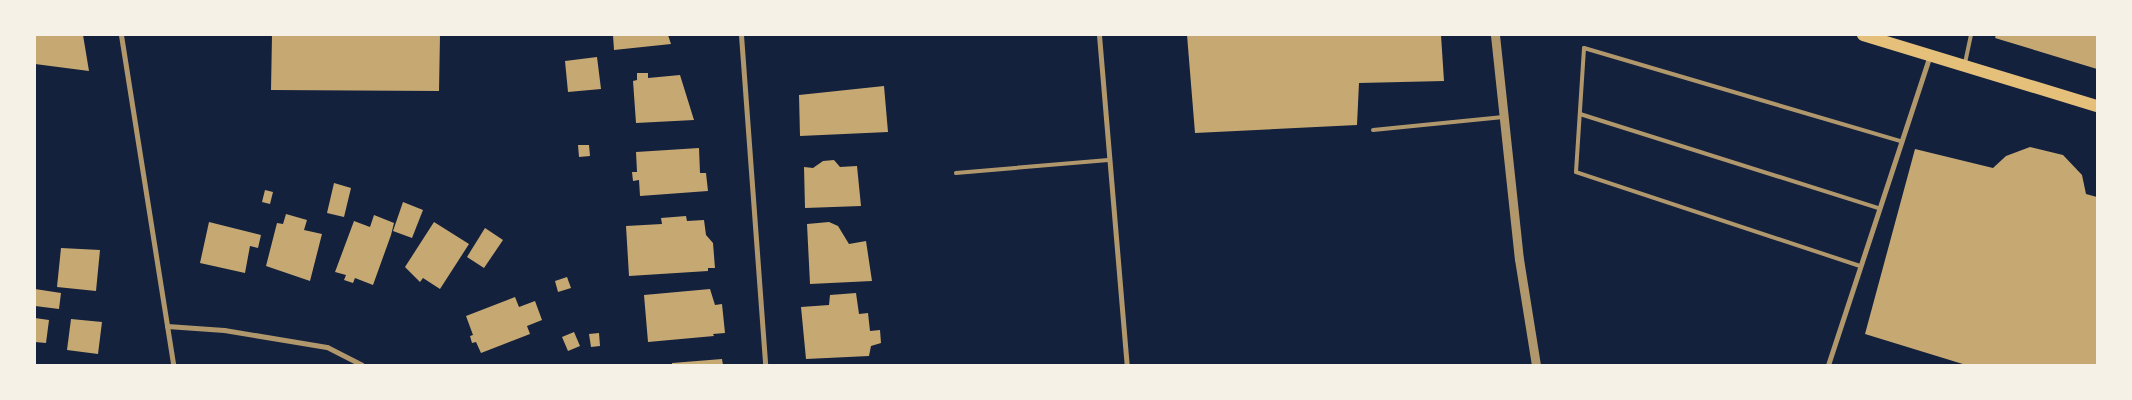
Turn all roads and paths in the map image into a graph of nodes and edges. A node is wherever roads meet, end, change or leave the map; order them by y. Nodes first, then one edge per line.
1 (121, 35) edge
2 (741, 35) edge
3 (1099, 35) edge
4 (1495, 35) edge
5 (1863, 35) edge
6 (1971, 35) edge
7 (1930, 54) junction
8 (1964, 65) junction
9 (2097, 106) edge
10 (1580, 114) junction
11 (1504, 117) junction
12 (1373, 130) dead end
13 (1901, 141) junction
14 (1108, 160) junction
15 (956, 173) dead end
16 (1880, 208) junction
17 (1860, 266) junction
18 (167, 326) junction
19 (173, 365) edge
20 (362, 365) edge
21 (765, 365) edge
22 (1127, 365) edge
23 (1536, 365) edge
24 (1828, 365) edge

1 - 18 street
2 - 21 street
3 - 14 street
4 - 11 street
5 - 7 main road
6 - 8 lane
7 - 8 main road
7 - 13 street
8 - 9 main road
10 - 13 lane
10 - 16 lane
10 - 17 lane
11 - 12 lane
11 - 23 street
13 - 16 street
14 - 15 lane
14 - 22 street
16 - 17 street
17 - 24 street
18 - 19 street
18 - 20 street

